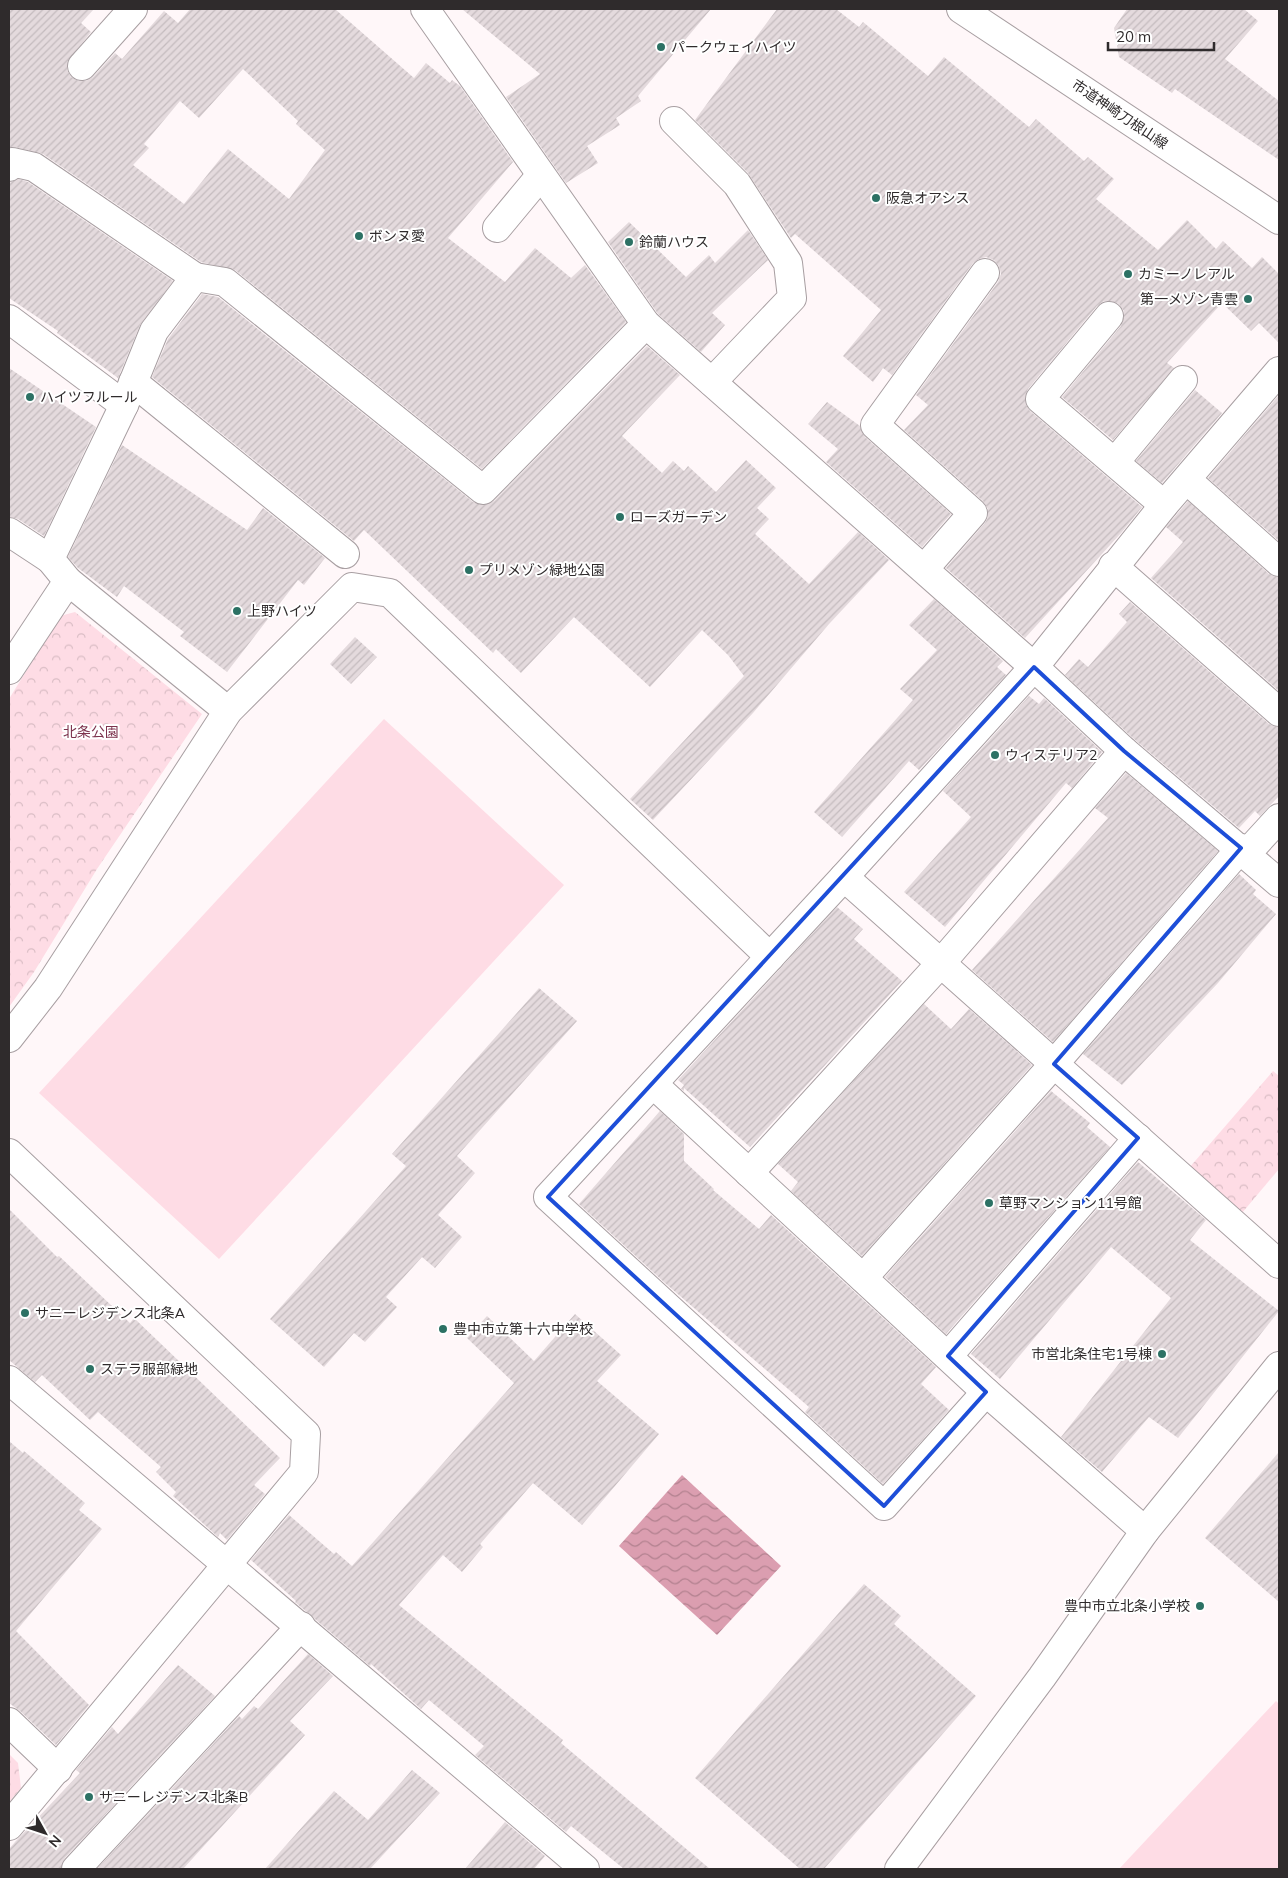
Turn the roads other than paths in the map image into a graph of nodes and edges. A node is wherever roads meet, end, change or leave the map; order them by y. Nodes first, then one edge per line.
1 (133, 9) edge
2 (425, 9) edge
3 (961, 9) edge
4 (82, 66) dead end
5 (674, 121) dead end
6 (9, 167) edge
7 (541, 175) junction
8 (1279, 220) edge
9 (497, 228) dead end
10 (986, 273) dead end
11 (195, 277) junction
12 (1110, 316) dead end
13 (9, 318) edge
14 (646, 324) junction
15 (1183, 380) dead end
16 (1276, 381) edge
17 (712, 382) junction
18 (128, 393) junction
19 (1115, 462) junction
20 (1186, 480) junction
21 (1164, 505) junction
22 (9, 532) edge
23 (344, 554) dead end
24 (50, 559) junction
25 (1279, 562) edge
26 (1113, 566) junction
27 (924, 569) junction
28 (68, 581) junction
29 (1034, 667) junction
30 (9, 670) edge
31 (228, 711) junction
32 (1279, 712) edge
33 (1124, 751) junction
34 (1279, 818) edge
35 (1244, 851) junction
36 (844, 877) junction
37 (1279, 883) edge
38 (770, 957) junction
39 (941, 963) junction
40 (9, 1038) edge
41 (1054, 1064) junction
42 (653, 1084) junction
43 (1138, 1138) junction
44 (9, 1152) edge
45 (750, 1173) junction
46 (1279, 1264) edge
47 (863, 1278) junction
48 (948, 1356) junction
49 (1279, 1366) edge
50 (9, 1380) edge
51 (986, 1392) junction
52 (1146, 1531) junction
53 (227, 1564) junction
54 (301, 1626) junction
55 (9, 1722) edge
56 (58, 1770) junction
57 (9, 1826) edge
58 (76, 1869) edge
59 (585, 1869) edge
60 (899, 1869) edge

1 - 4 street
2 - 7 street
3 - 8 street, 市道神崎刀根山線
5 - 17 street
6 - 11 street
7 - 9 street
7 - 14 street
10 - 27 street
11 - 14 street
11 - 18 street
12 - 19 street
13 - 18 street
14 - 17 street
15 - 19 street
16 - 20 street
17 - 27 street
18 - 23 street
18 - 24 street
19 - 21 street
20 - 21 street
20 - 25 street
21 - 26 street
22 - 24 street
24 - 28 street
26 - 29 street
26 - 32 street
27 - 29 street
28 - 30 street
28 - 31 street
29 - 33 street
29 - 36 street
31 - 38 street
31 - 40 street
33 - 35 street
33 - 39 street
34 - 35 street
35 - 37 street
35 - 41 street
36 - 38 street
36 - 39 street
38 - 42 street
39 - 41 street
39 - 45 street
41 - 43 street
41 - 47 street
42 - 45 street
42 - 51 street
43 - 46 street
43 - 48 street
44 - 53 street
45 - 47 street
47 - 48 street
48 - 51 street
49 - 52 street
50 - 53 street
51 - 52 street
52 - 60 street
53 - 54 street
53 - 56 street
54 - 58 street
54 - 59 street
55 - 56 street
56 - 57 street

